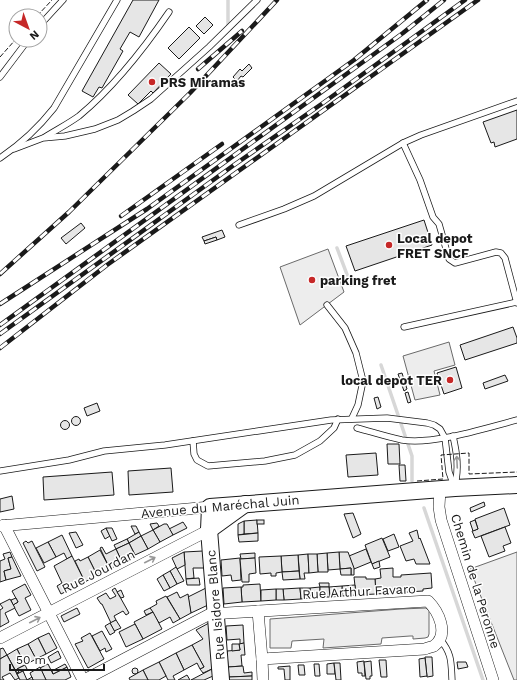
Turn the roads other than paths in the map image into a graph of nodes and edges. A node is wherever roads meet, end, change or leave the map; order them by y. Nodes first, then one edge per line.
1 (63, 0) edge
2 (117, 0) edge
3 (257, 0) edge
4 (169, 12) dead end
5 (48, 16) edge
6 (22, 48) edge
7 (0, 76) edge
8 (517, 101) edge
9 (43, 138) junction
10 (403, 144) junction
11 (14, 149) junction
12 (0, 158) edge
13 (239, 225) dead end
14 (517, 302) edge
15 (327, 305) dead end
16 (404, 327) dead end
17 (352, 418) junction
18 (338, 419) junction
19 (517, 420) edge
20 (357, 428) dead end
21 (453, 436) junction
22 (445, 438) junction
23 (192, 441) junction
24 (0, 471) edge
25 (517, 485) edge
26 (447, 488) junction
27 (245, 504) junction
28 (210, 507) junction
29 (2, 525) edge
30 (209, 530) junction
31 (258, 611) junction
32 (49, 613) junction
33 (215, 614) junction
34 (0, 638) edge
35 (440, 639) junction
36 (262, 659) junction
37 (83, 680) edge
38 (221, 680) edge
39 (263, 680) edge
40 (452, 680) edge
41 (493, 680) edge

1 - 5 lane
2 - 11 lane
3 - 9 lane
4 - 9 lane
6 - 7 lane
8 - 10 lane
9 - 11 lane
10 - 13 lane
10 - 14 lane
11 - 12 lane
14 - 16 lane
15 - 17 lane
17 - 18 lane
17 - 22 lane
18 - 23 lane
18 - 23 lane
19 - 21 lane
20 - 22 lane
21 - 22 lane
26 -> 21 lane
22 - 26 lane
23 - 24 lane
25 - 26 main road, Avenue du Maréchal Juin
26 - 27 main road, Avenue du Maréchal Juin
26 - 41 street, Chemin de la Peronne
27 - 28 main road, Avenue du Maréchal Juin
27 - 30 main road
28 - 29 street, Avenue du Maréchal Juin
28 - 30 main road, Rue Isidore Blanc
29 - 32 street
32 -> 30 street, Rue Jourdan
30 - 33 main road, Rue Isidore Blanc
31 - 33 street, Rue Arthur Favaro
31 - 35 street, Rue Arthur Favaro
31 - 36 street
34 -> 32 street, Rue Jourdan
32 - 37 street
33 - 37 street, Rue Arthur Favaro
33 - 38 main road, Rue Isidore Blanc
35 - 36 street
35 - 40 lane
36 - 39 street

